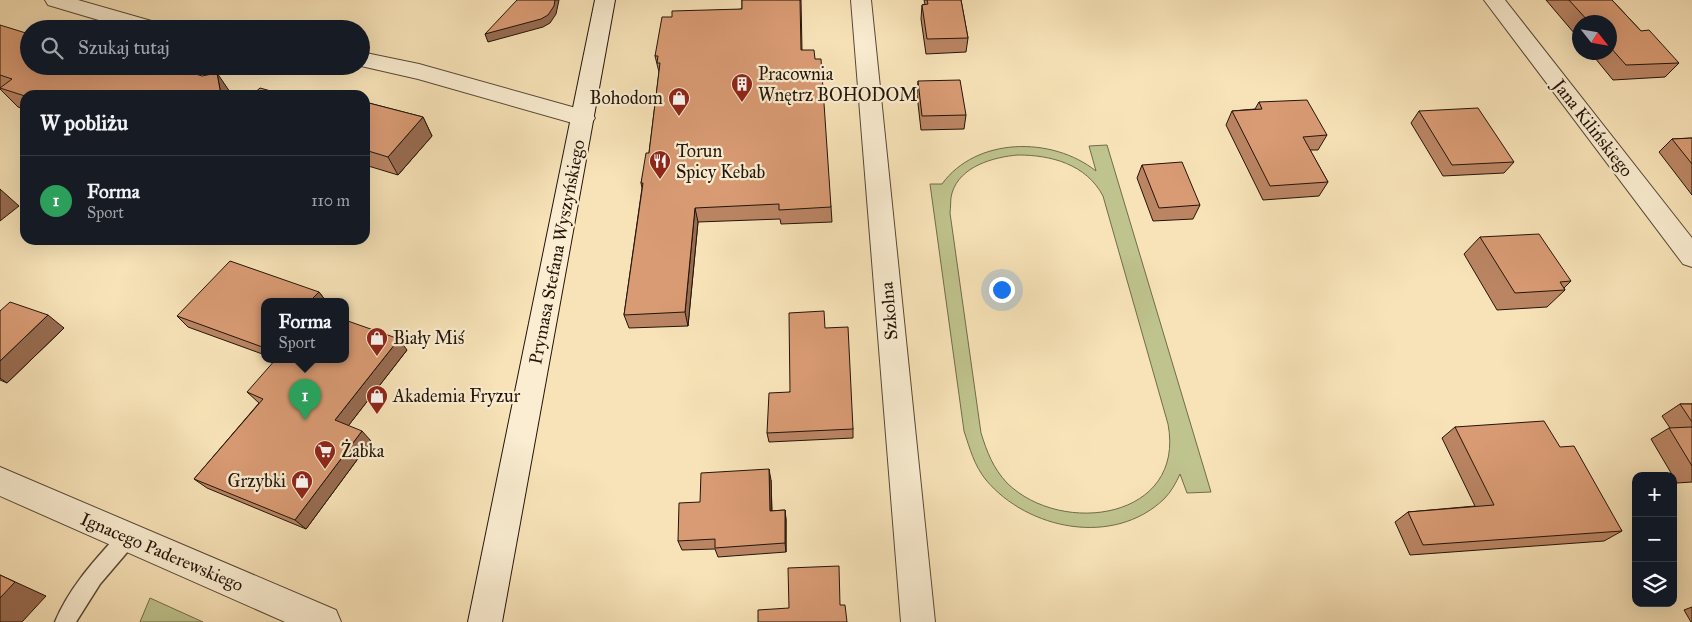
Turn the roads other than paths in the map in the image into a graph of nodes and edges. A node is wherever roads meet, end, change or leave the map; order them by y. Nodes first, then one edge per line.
1 (55, 0) edge
2 (605, 0) edge
3 (860, 0) edge
4 (1494, 0) edge
5 (123, 20) edge
6 (370, 61) edge
7 (583, 118) junction
8 (1692, 257) edge
9 (0, 481) edge
10 (128, 537) junction
11 (64, 622) edge
12 (324, 622) edge
13 (485, 622) edge
14 (918, 622) edge

1 - 5 street
2 - 7 street, Prymasa Stefana Wyszyńskiego
3 - 14 street, Szkolna
4 - 8 street, Jana Kilińskiego
6 - 7 street
7 - 13 street, Prymasa Stefana Wyszyńskiego
9 - 10 street, Ignacego Paderewskiego
10 - 11 lane
10 - 12 street, Ignacego Paderewskiego

